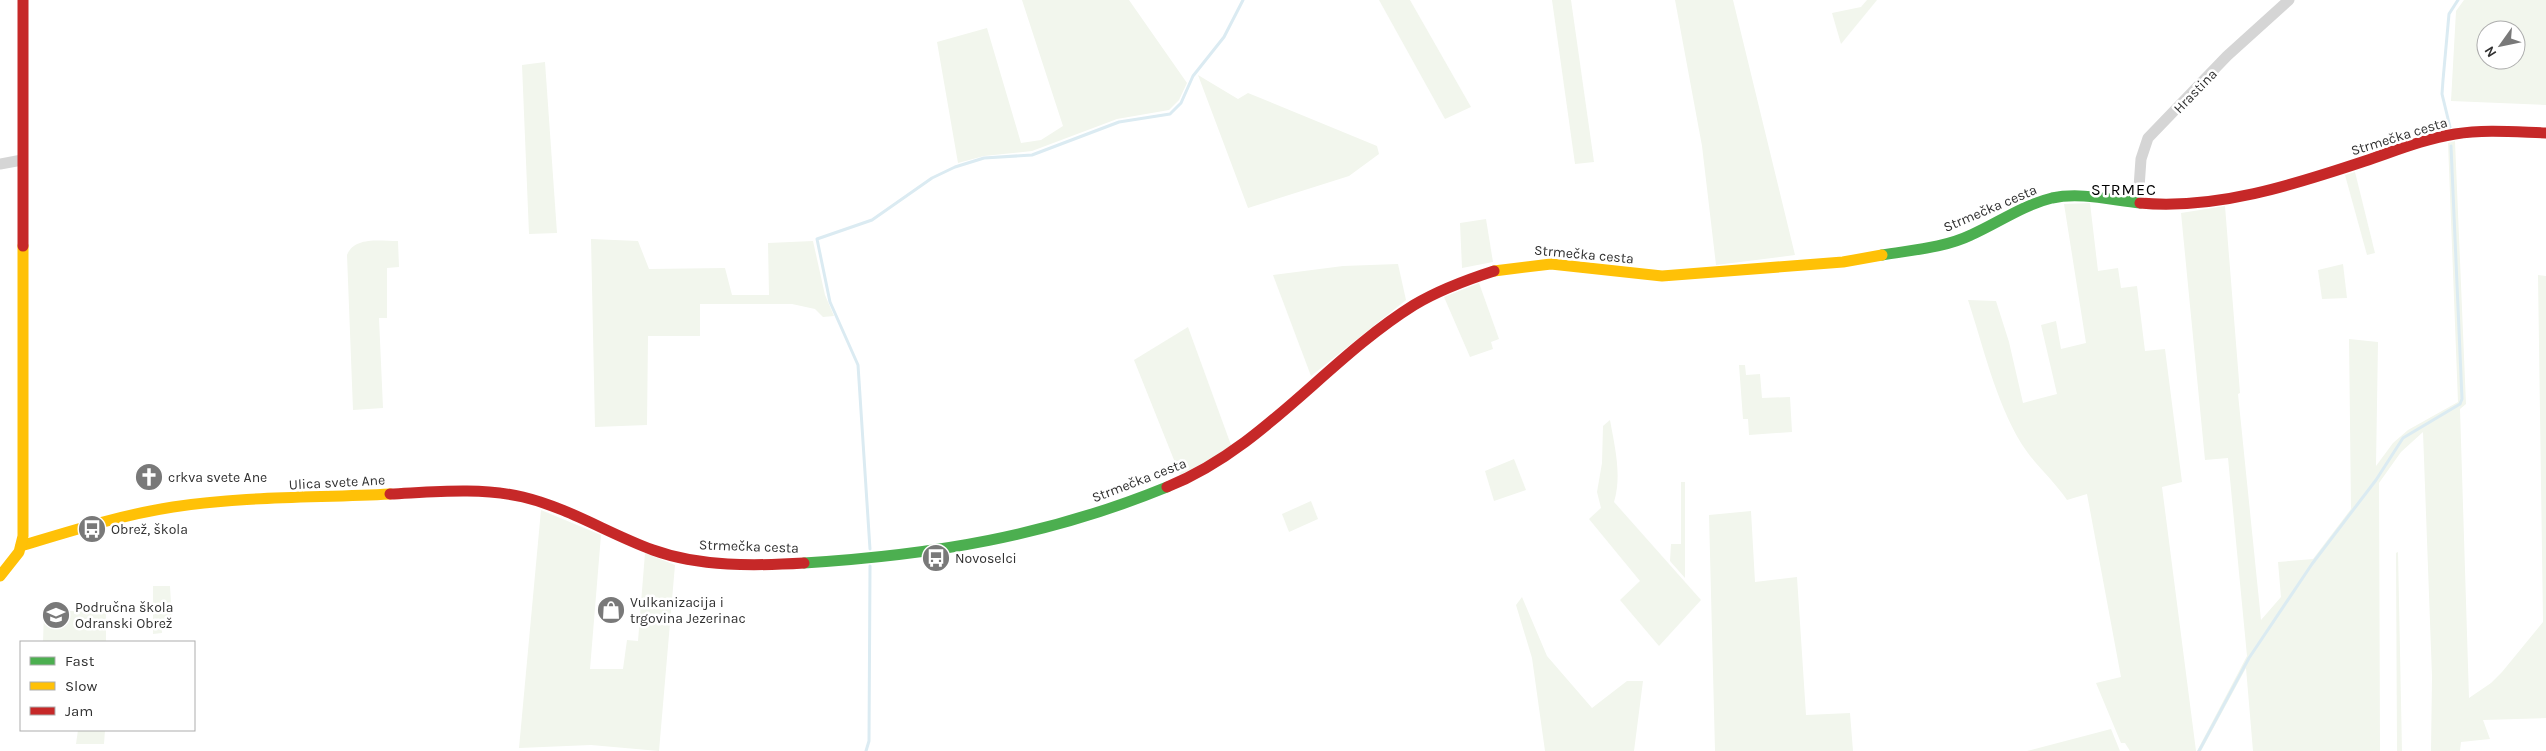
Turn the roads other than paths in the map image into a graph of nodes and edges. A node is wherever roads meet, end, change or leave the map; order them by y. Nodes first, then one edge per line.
1 (23, 0) edge
2 (2289, 0) edge
3 (2546, 133) edge
4 (22, 160) junction
5 (0, 164) edge
6 (2138, 202) junction
7 (539, 501) joint
8 (21, 546) junction
9 (5, 563) edge
10 (0, 576) edge

1 - 4 street
2 - 6 street, Hrastina
3 - 6 street, Strmečka cesta
4 - 5 street
4 - 8 street
6 - 7 street, Strmečka cesta
7 - 8 street, Ulica svete Ane
8 - 9 street
9 - 10 street

